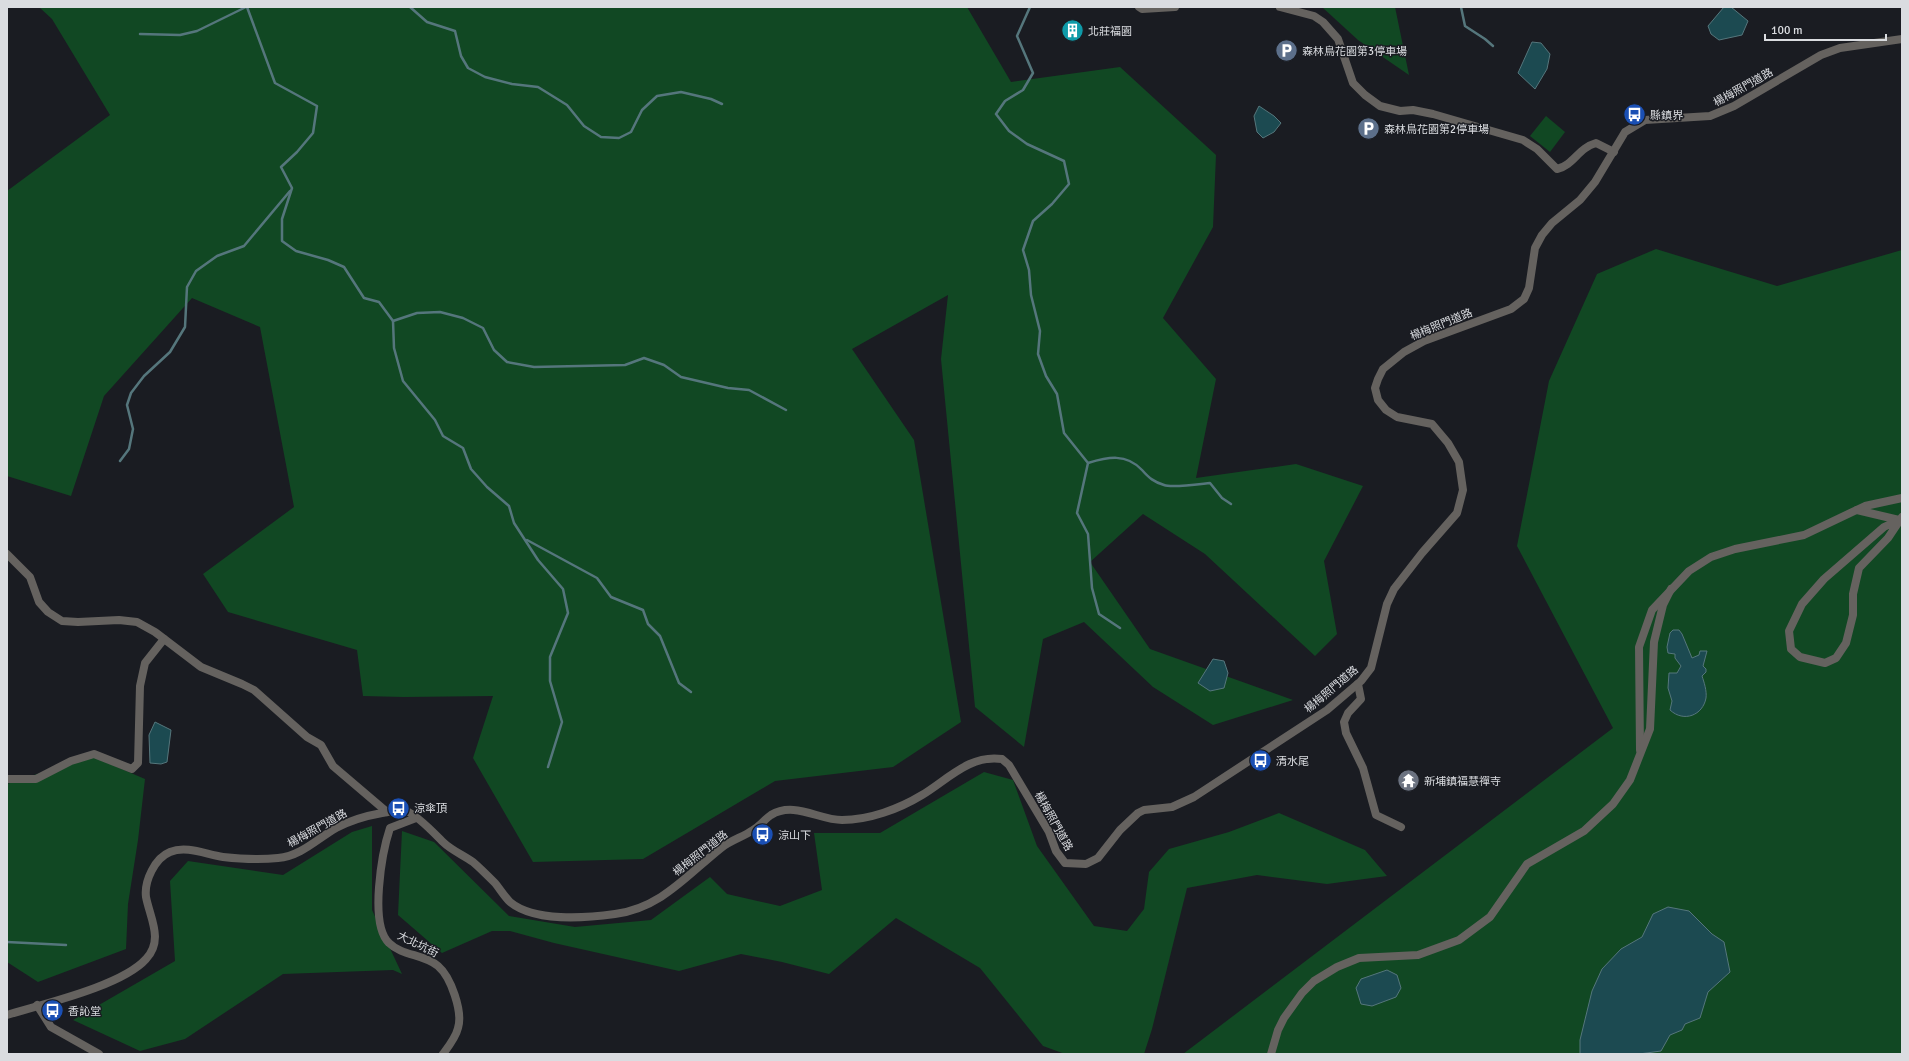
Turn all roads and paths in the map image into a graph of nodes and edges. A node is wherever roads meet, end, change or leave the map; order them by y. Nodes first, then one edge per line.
1 (1140, 7) edge
2 (1175, 7) edge
3 (1280, 7) edge
4 (1902, 39) edge
5 (1614, 152) junction
6 (1902, 498) edge
7 (1857, 510) junction
8 (1900, 518) edge
9 (7, 554) edge
10 (1671, 589) junction
11 (164, 639) junction
12 (1358, 684) junction
13 (1641, 754) junction
14 (7, 779) edge
15 (387, 812) junction
16 (416, 818) junction
17 (1401, 827) dead end
18 (37, 1005) junction
19 (7, 1015) edge
20 (99, 1054) edge
21 (443, 1054) edge
22 (1271, 1054) edge

1 - 2 street
3 - 5 street
4 - 5 street, 楊梅照門道路
5 - 12 street, 楊梅照門道路
6 - 7 street
7 - 8 street
7 - 10 street
8 - 8 street
9 - 11 street
10 - 13 street
10 - 13 street
11 - 14 street
11 - 15 street
12 - 16 street, 楊梅照門道路
12 - 17 street
13 - 22 street
15 - 16 street, 楊梅照門道路
15 - 18 street, 楊梅照門道路
16 - 21 street, 大北坑街
18 - 19 street, 楊梅照門道路
18 - 20 street

